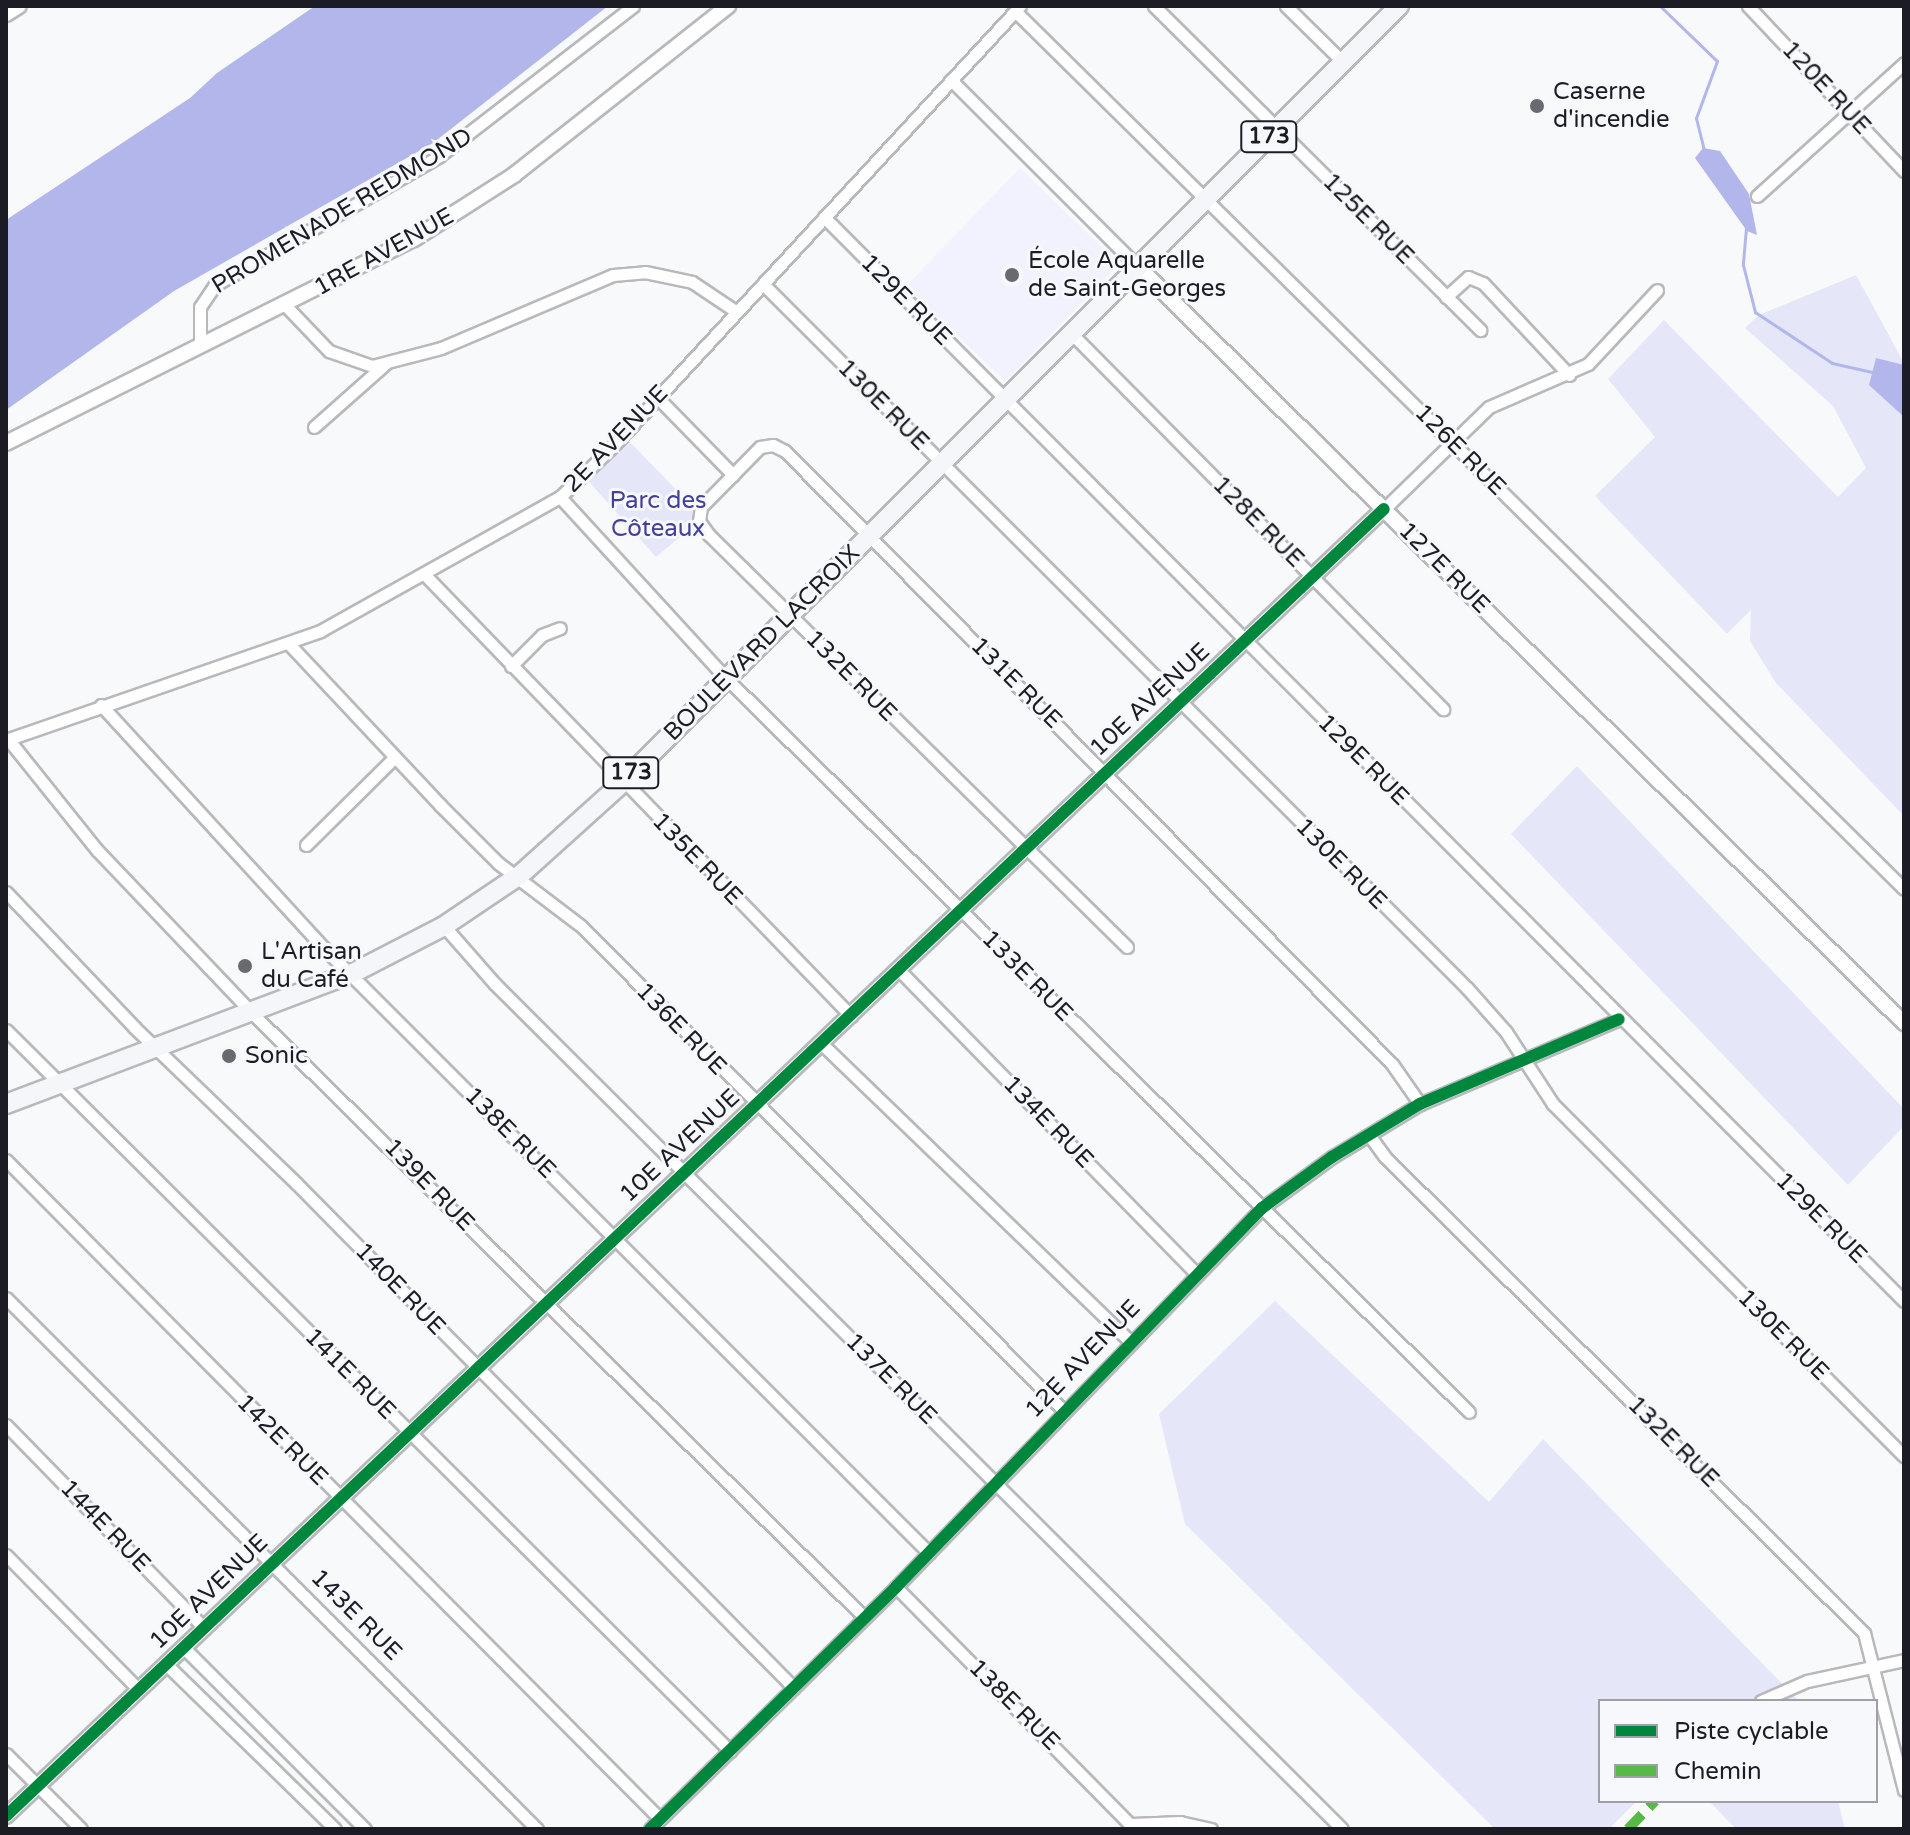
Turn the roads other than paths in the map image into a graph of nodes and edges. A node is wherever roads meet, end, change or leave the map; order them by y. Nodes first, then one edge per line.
1 (19, 6) edge
2 (633, 6) edge
3 (714, 6) edge
4 (728, 6) edge
5 (1154, 6) edge
6 (1286, 6) edge
7 (1399, 6) edge
8 (1748, 6) edge
9 (1018, 9) edge
10 (6, 14) edge
11 (693, 34) junction
12 (1343, 62) junction
13 (1904, 63) edge
14 (951, 80) junction
15 (1850, 113) junction
16 (1278, 128) junction
17 (1904, 171) edge
18 (1757, 196) dead end
19 (1206, 200) junction
20 (824, 217) junction
21 (1139, 268) junction
22 (763, 284) junction
23 (1657, 290) dead end
24 (1446, 297) junction
25 (285, 305) junction
26 (737, 312) junction
27 (1480, 330) dead end
28 (1072, 334) junction
29 (200, 344) junction
30 (386, 363) junction
31 (1569, 375) junction
32 (657, 397) junction
33 (1006, 400) junction
34 (314, 427) dead end
35 (1450, 440) junction
36 (6, 443) edge
37 (941, 464) junction
38 (733, 475) junction
39 (560, 497) junction
40 (1384, 509) junction
41 (867, 538) junction
42 (426, 576) junction
43 (1313, 577) junction
44 (790, 615) junction
45 (560, 628) dead end
46 (1245, 642) junction
47 (289, 644) junction
48 (511, 666) junction
49 (726, 678) junction
50 (1180, 704) junction
51 (101, 705) junction
52 (1443, 709) dead end
53 (7, 740) edge
54 (394, 758) junction
55 (1105, 771) junction
56 (622, 783) junction
57 (306, 845) dead end
58 (1025, 850) junction
59 (520, 875) junction
60 (1904, 889) edge
61 (6, 892) edge
62 (961, 912) junction
63 (444, 926) junction
64 (1127, 947) dead end
65 (899, 970) junction
66 (353, 973) junction
67 (252, 1013) junction
68 (851, 1016) junction
69 (1619, 1019) junction
70 (1904, 1023) edge
71 (6, 1030) edge
72 (822, 1044) junction
73 (156, 1049) junction
74 (1520, 1058) junction
75 (58, 1085) junction
76 (6, 1104) edge
77 (1420, 1104) junction
78 (756, 1107) junction
79 (1369, 1135) junction
80 (6, 1160) edge
81 (683, 1172) junction
82 (1262, 1208) junction
83 (614, 1238) junction
84 (1197, 1274) junction
85 (6, 1298) edge
86 (1904, 1301) edge
87 (546, 1307) junction
88 (1130, 1341) junction
89 (478, 1368) junction
90 (1063, 1410) junction
91 (1469, 1412) dead end
92 (6, 1425) edge
93 (411, 1434) junction
94 (1904, 1456) edge
95 (995, 1483) junction
96 (340, 1498) junction
97 (929, 1553) junction
98 (6, 1555) edge
99 (272, 1562) junction
100 (896, 1587) junction
101 (864, 1617) junction
102 (204, 1628) junction
103 (184, 1648) junction
104 (1904, 1660) edge
105 (166, 1664) junction
106 (1876, 1665) junction
107 (794, 1688) junction
108 (138, 1689) junction
109 (1766, 1699) edge
110 (730, 1751) junction
111 (6, 1754) edge
112 (38, 1785) junction
113 (1904, 1790) edge
114 (6, 1816) edge
115 (660, 1819) junction
116 (1133, 1826) edge
117 (81, 1829) edge
118 (335, 1829) edge
119 (365, 1829) edge
120 (537, 1829) edge
121 (650, 1829) edge
122 (1211, 1829) edge
123 (1342, 1829) edge

1 - 10 street
2 - 29 street, PROMENADE REDMOND
3 - 11 street
4 - 11 street, 1RE AVENUE
5 - 16 street, 125E RUE
6 - 12 street
7 - 12 main road, BOULEVARD LACROIX / 173
8 - 15 street, 120E RUE
9 - 14 street, 2E AVENUE
9 - 19 street, 126E RUE
11 - 25 street, 1RE AVENUE
12 - 16 main road, BOULEVARD LACROIX / 173
13 - 15 street
14 - 20 street, 2E AVENUE
14 - 21 street, 127E RUE
15 - 17 street, 120E RUE
15 - 18 street
16 - 19 main road, BOULEVARD LACROIX / 173
16 - 24 street, 125E RUE
19 - 21 main road, BOULEVARD LACROIX / 173
19 - 35 street, 126E RUE
20 - 22 street, 2E AVENUE
20 - 33 street, 129E RUE
21 - 28 main road, BOULEVARD LACROIX / 173
21 - 40 street, 127E RUE
22 - 26 street, 2E AVENUE
22 - 37 street, 130E RUE
23 - 31 street, 10E AVENUE
24 - 27 street, 125E RUE
24 - 31 street
25 - 29 street, 1RE AVENUE
25 - 30 street
26 - 30 street
26 - 32 street, 2E AVENUE
28 - 33 main road, BOULEVARD LACROIX / 173
28 - 43 street, 128E RUE
29 - 36 street, 1RE AVENUE
30 - 34 street
31 - 35 street, 10E AVENUE
32 - 38 street
32 - 39 street, 2E AVENUE
33 - 37 main road, BOULEVARD LACROIX / 173
33 - 46 street, 129E RUE
35 - 40 street, 10E AVENUE
35 - 60 street, 126E RUE
37 - 41 main road, BOULEVARD LACROIX / 173
37 - 50 street, 130E RUE
38 - 41 street, 131E RUE
38 - 44 street, 132E RUE
39 - 42 street, 2E AVENUE
39 - 49 street, 133E RUE
40 - 43 street, 10E AVENUE
40 - 70 street, 127E RUE
41 - 44 main road, BOULEVARD LACROIX / 173
41 - 55 street, 131E RUE
42 - 47 street, 2E AVENUE
42 - 48 street, 135E RUE
43 - 46 street, 10E AVENUE
43 - 52 street, 128E RUE
44 - 49 main road, BOULEVARD LACROIX / 173
44 - 58 street, 132E RUE
45 - 48 street
46 - 50 street, 10E AVENUE
46 - 69 street, 129E RUE
47 - 51 street, 2E AVENUE
47 - 54 street, 136E RUE
48 - 56 street, 135E RUE
49 - 56 main road, BOULEVARD LACROIX / 173
49 - 62 street, 133E RUE
50 - 55 street, 10E AVENUE
50 - 74 street, 130E RUE
51 - 53 street, 2E AVENUE
51 - 66 street, 138E RUE
53 - 67 street, 139E RUE
54 - 57 street
54 - 59 street, 136E RUE
55 - 58 street, 10E AVENUE
55 - 77 street, 131E RUE
56 - 59 main road, BOULEVARD LACROIX / 173
56 - 68 street, 135E RUE
58 - 62 street, 10E AVENUE
58 - 64 street, 132E RUE
59 - 63 main road, BOULEVARD LACROIX / 173
59 - 78 street, 136E RUE
61 - 73 street, 140E RUE
62 - 65 street, 10E AVENUE
62 - 82 street, 133E RUE
63 - 66 main road, BOULEVARD LACROIX / 173
63 - 81 street, 137E RUE
65 - 68 street, 10E AVENUE
65 - 84 street, 134E RUE
66 - 67 main road, BOULEVARD LACROIX / 173
66 - 83 street, 138E RUE
67 - 73 main road, BOULEVARD LACROIX / 173
67 - 87 street, 139E RUE
68 - 72 street, 10E AVENUE
69 - 74 street, 12E AVENUE
69 - 86 street, 129E RUE
71 - 75 street, 141E RUE
72 - 78 street, 10E AVENUE
72 - 88 street
73 - 75 main road, BOULEVARD LACROIX / 173
73 - 89 street, 140E RUE
74 - 77 street, 12E AVENUE
74 - 94 street, 130E RUE
75 - 76 main road, BOULEVARD LACROIX / 173
75 - 93 street, 141E RUE
77 - 79 street, 12E AVENUE
78 - 81 street, 10E AVENUE
78 - 90 street, 136E RUE
79 - 82 street, 12E AVENUE
79 - 106 street, 132E RUE
80 - 96 street, 142E RUE
81 - 83 street, 10E AVENUE
81 - 95 street, 137E RUE
82 - 84 street, 12E AVENUE
82 - 91 street, 133E RUE
83 - 87 street, 10E AVENUE
83 - 97 street, 138E RUE
84 - 88 street, 12E AVENUE
85 - 99 street, 143E RUE
87 - 89 street, 10E AVENUE
87 - 101 street, 139E RUE
88 - 90 street, 12E AVENUE
89 - 93 street, 10E AVENUE
89 - 107 street, 140E RUE
90 - 95 street, 12E AVENUE
92 - 102 street, 144E RUE
93 - 96 street, 10E AVENUE
93 - 110 street, 141E RUE
95 - 97 street, 12E AVENUE
95 - 123 street, 137E RUE
96 - 99 street, 10E AVENUE
96 - 115 street, 142E RUE
97 - 100 street, 12E AVENUE
98 - 108 street
99 - 102 street, 10E AVENUE
99 - 120 street, 143E RUE
100 - 101 street, 12E AVENUE
100 - 116 street, 138E RUE
101 - 107 street, 12E AVENUE
102 - 103 street, 10E AVENUE
103 - 105 street, 10E AVENUE
103 - 119 street
104 - 106 street
105 - 108 street, 10E AVENUE
105 - 118 street
106 - 109 street
106 - 113 street, 132E RUE
107 - 110 street, 12E AVENUE
108 - 112 street, 10E AVENUE
110 - 115 street, 12E AVENUE
111 - 112 street
112 - 114 street, 10E AVENUE
112 - 117 street
115 - 121 street, 12E AVENUE
116 - 122 street, 138E RUE

